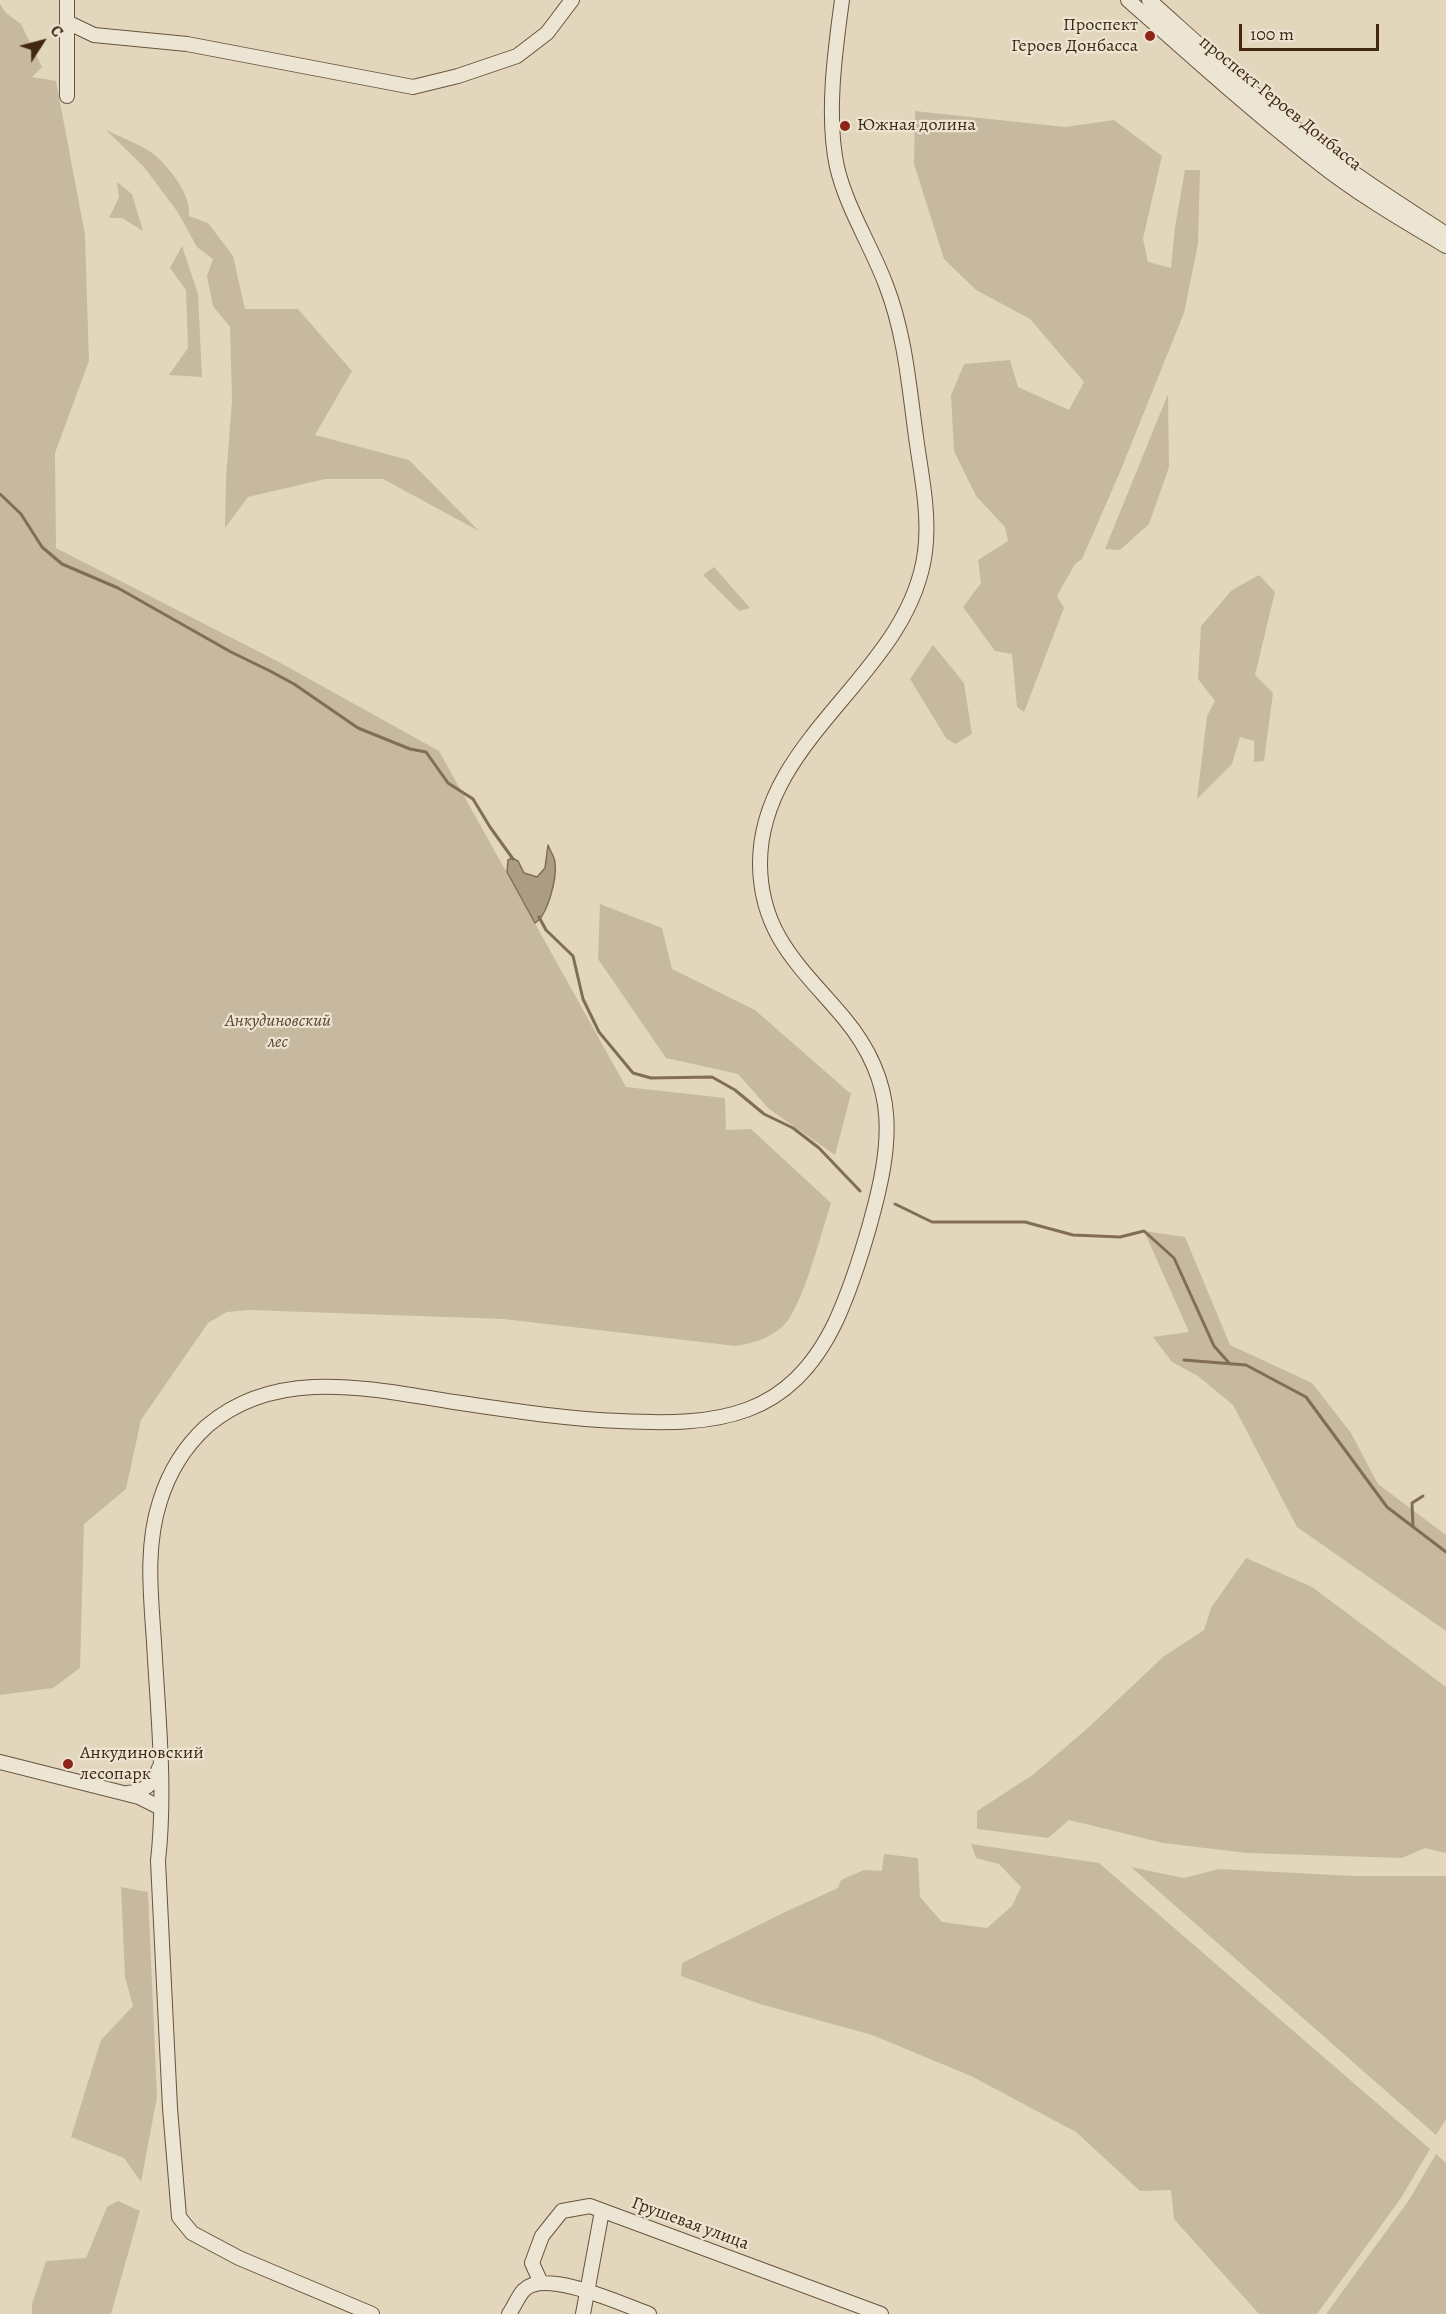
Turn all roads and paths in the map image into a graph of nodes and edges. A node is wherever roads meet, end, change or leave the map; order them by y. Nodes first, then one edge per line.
1 (68, 0) edge
2 (572, 0) edge
3 (842, 0) edge
4 (1128, 0) edge
5 (1149, 0) edge
6 (69, 23) junction
7 (67, 96) dead end
8 (1446, 234) edge
9 (1446, 246) edge
10 (0, 1762) edge
11 (161, 1764) junction
12 (123, 1793) junction
13 (161, 1808) junction
14 (602, 2211) junction
15 (541, 2283) junction
16 (587, 2293) junction
17 (372, 2314) edge
18 (509, 2314) edge
19 (583, 2314) edge
20 (649, 2314) edge
21 (881, 2314) edge

1 - 6 street
2 - 6 street
3 - 11 street
4 - 9 street, проспект Героев Донбасса
5 - 8 street, проспект Героев Донбасса
6 - 7 street
10 - 12 street
11 - 12 street
11 - 13 street
12 - 13 street
13 - 17 street
14 - 15 street, Грушевая улица
14 - 16 street
14 - 21 street, Грушевая улица
15 - 16 street
15 - 18 street
16 - 19 street
16 - 20 street

